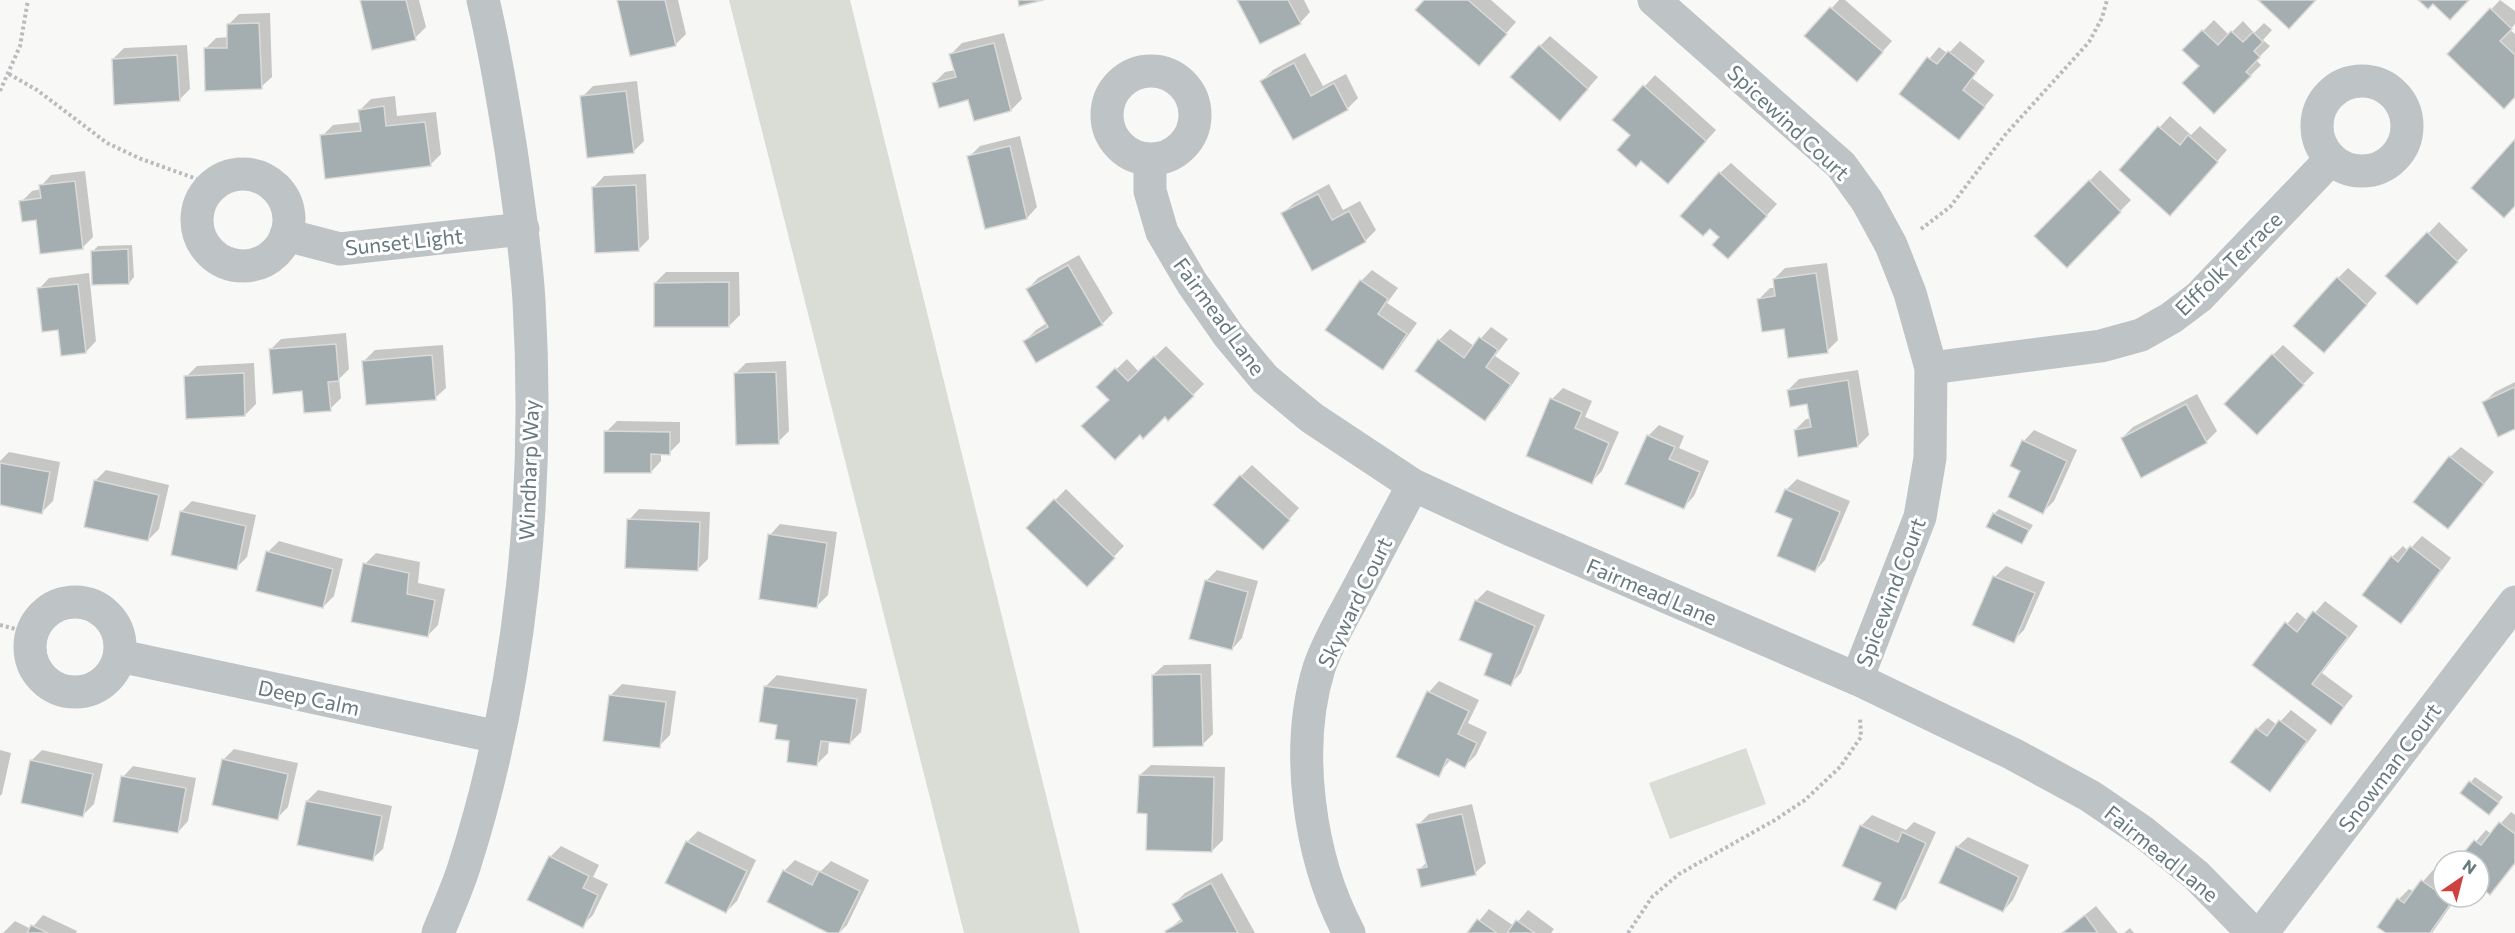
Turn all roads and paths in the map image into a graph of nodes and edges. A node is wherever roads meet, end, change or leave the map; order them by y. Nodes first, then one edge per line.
1 (28, 0) edge
2 (483, 0) edge
3 (1654, 0) edge
4 (2107, 0) edge
5 (9, 74) junction
6 (0, 91) edge
7 (2331, 159) dead end
8 (1150, 160) dead end
9 (214, 185) junction
10 (523, 229) junction
11 (286, 235) junction
12 (1891, 244) junction
13 (1931, 368) junction
14 (1413, 486) junction
15 (2515, 602) edge
16 (0, 625) edge
17 (32, 633) junction
18 (120, 656) junction
19 (1857, 679) junction
20 (498, 737) junction
21 (438, 933) edge
22 (1349, 933) edge
23 (1628, 933) edge
24 (2253, 933) edge
25 (2262, 933) edge

1 - 5 path
2 - 10 street, Windharp Way
3 - 12 street, Spicewind Court
4 - 12 path
5 - 6 path
5 - 9 path
7 - 13 street, Elffolk Terrace
8 - 14 street, Fairmead Lane
9 - 11 street
9 - 11 street
10 - 11 street, Sunset Light
10 - 20 street, Windharp Way
12 - 13 street, Spicewind Court
13 - 19 street, Spicewind Court
14 - 19 street, Fairmead Lane
14 - 22 street, Skyward Court
15 - 25 street, Snowman Court
16 - 17 path
17 - 18 street
17 - 18 street
18 - 20 street, Deep Calm
19 - 23 path
19 - 24 street, Fairmead Lane
20 - 21 street, Windharp Way

